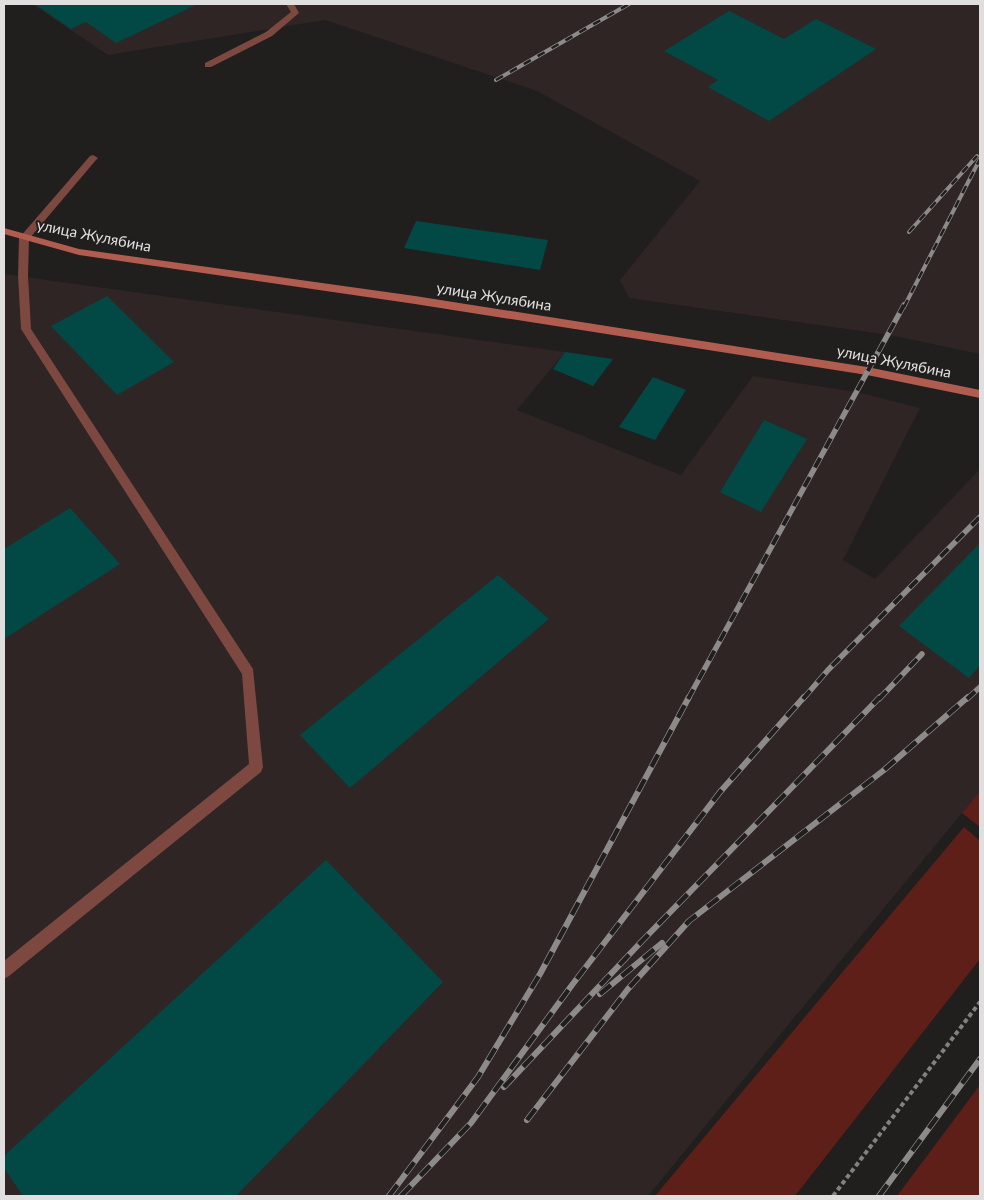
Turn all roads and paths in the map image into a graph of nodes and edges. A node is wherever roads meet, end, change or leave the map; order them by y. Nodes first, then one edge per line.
1 (290, 4) edge
2 (208, 65) dead end
3 (93, 158) dead end
4 (4, 231) edge
5 (24, 238) junction
6 (980, 394) edge
7 (4, 971) edge
8 (980, 1002) edge
9 (833, 1196) edge

1 - 2 lane
3 - 5 lane
4 - 5 main road, улица Жулябина
5 - 6 main road, улица Жулябина
5 - 7 lane
8 - 9 path

